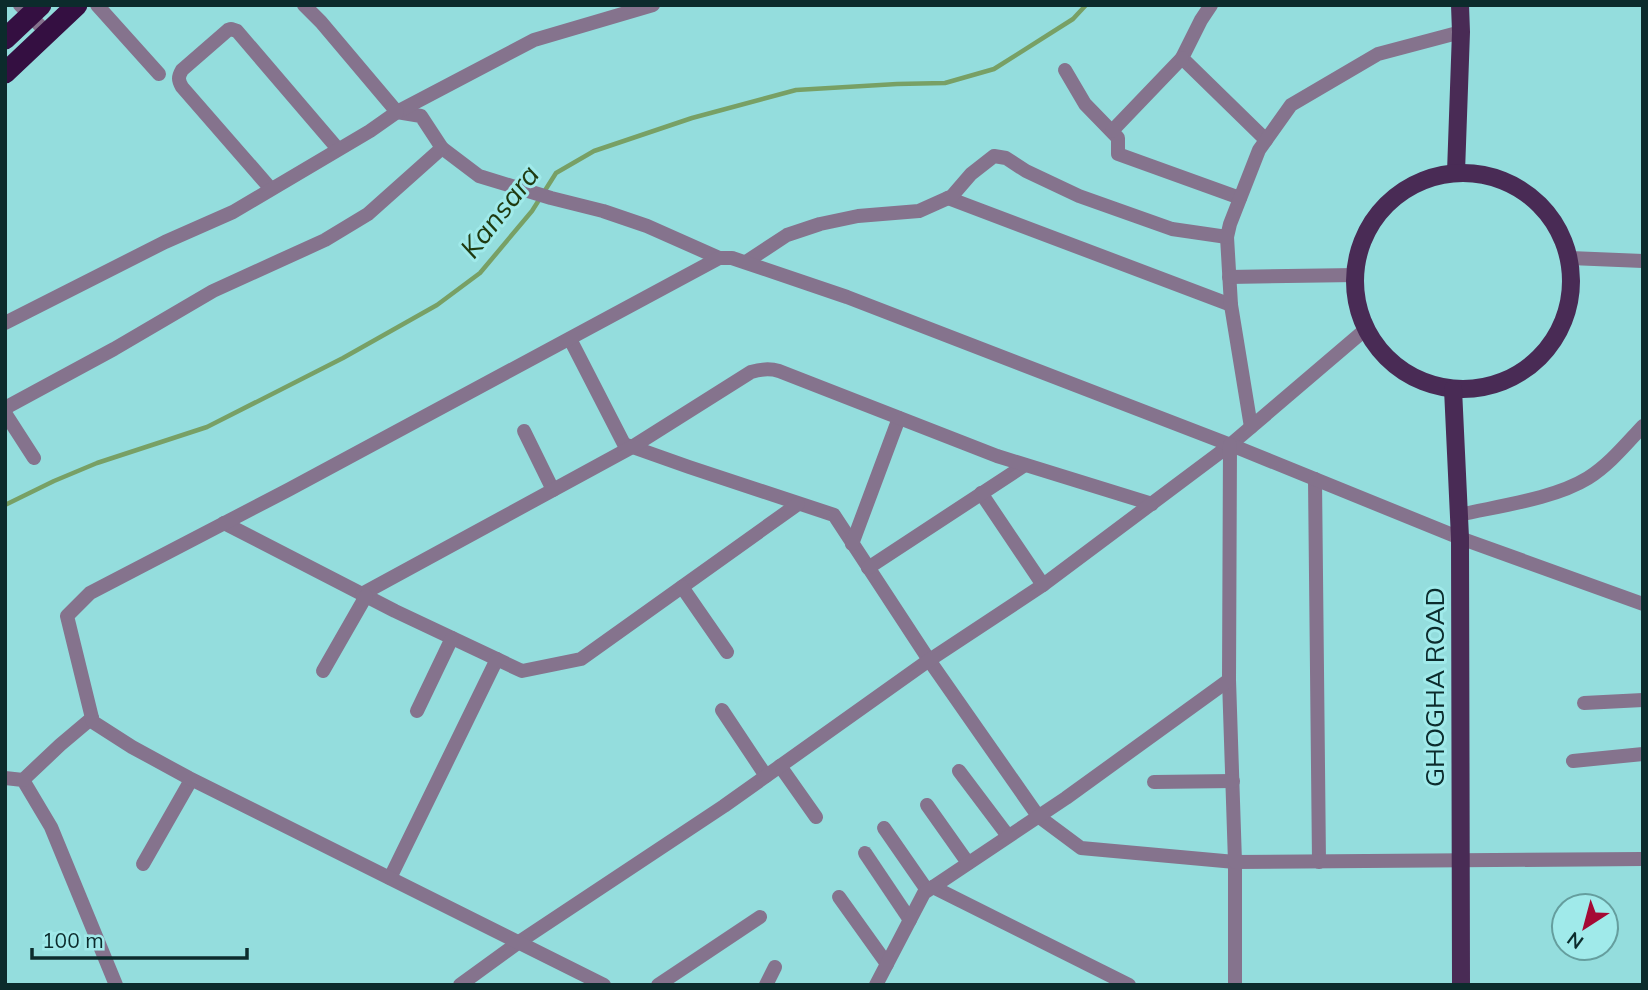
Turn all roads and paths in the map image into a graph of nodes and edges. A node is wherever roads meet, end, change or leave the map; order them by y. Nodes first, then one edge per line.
1 (77, 5) edge
2 (97, 5) edge
3 (304, 5) edge
4 (653, 5) edge
5 (1211, 5) edge
6 (1460, 5) edge
7 (30, 9) edge
8 (1461, 32) junction
9 (47, 33) junction
10 (5, 39) edge
11 (1182, 58) junction
12 (1065, 70) dead end
13 (5, 73) edge
14 (159, 74) dead end
15 (397, 112) junction
16 (1112, 131) junction
17 (1266, 140) junction
18 (442, 148) junction
19 (338, 149) junction
20 (1456, 172) junction
21 (271, 189) junction
22 (948, 198) junction
23 (1240, 198) junction
24 (1227, 237) junction
25 (719, 258) junction
26 (1570, 258) junction
27 (1643, 261) edge
28 (746, 262) junction
29 (1356, 275) junction
30 (1229, 277) junction
31 (1231, 305) junction
32 (5, 323) edge
33 (1366, 329) junction
34 (570, 339) junction
35 (1453, 389) junction
36 (5, 411) edge
37 (899, 418) junction
38 (1643, 426) edge
39 (1251, 427) junction
40 (524, 431) dead end
41 (1230, 445) junction
42 (632, 447) junction
43 (34, 458) dead end
44 (1024, 465) junction
45 (1315, 480) junction
46 (553, 490) junction
47 (981, 493) junction
48 (798, 503) junction
49 (1152, 504) junction
50 (1459, 515) junction
51 (224, 523) junction
52 (1460, 538) junction
53 (852, 544) junction
54 (868, 568) junction
55 (1043, 585) junction
56 (682, 587) junction
57 (364, 595) junction
58 (1643, 604) edge
59 (452, 638) junction
60 (727, 652) dead end
61 (497, 659) junction
62 (929, 660) junction
63 (323, 671) dead end
64 (1229, 680) junction
65 (1643, 700) edge
66 (1584, 703) dead end
67 (722, 710) dead end
68 (417, 711) dead end
69 (92, 718) junction
70 (1643, 754) edge
71 (1573, 761) dead end
72 (780, 766) junction
73 (959, 771) dead end
74 (766, 776) junction
75 (5, 778) edge
76 (23, 780) junction
77 (191, 780) junction
78 (1233, 781) junction
79 (1154, 782) dead end
80 (927, 805) dead end
81 (1038, 816) junction
82 (816, 817) dead end
83 (884, 828) dead end
84 (1008, 836) junction
85 (865, 853) dead end
86 (1643, 859) edge
87 (1461, 860) junction
88 (1235, 862) junction
89 (1319, 862) junction
90 (968, 863) junction
91 (143, 864) dead end
92 (390, 878) junction
93 (930, 889) junction
94 (839, 897) dead end
95 (760, 917) dead end
96 (910, 920) junction
97 (519, 942) junction
98 (887, 964) junction
99 (775, 967) dead end
100 (878, 984) edge
101 (116, 985) edge
102 (460, 985) edge
103 (604, 985) edge
104 (658, 985) edge
105 (766, 985) edge
106 (1129, 985) edge
107 (1235, 985) edge
108 (1461, 985) edge

1 - 9 highway
2 - 14 street
3 - 15 street
4 - 15 street
5 - 11 street
6 - 8 main road
7 - 9 street
7 - 10 highway
8 - 17 street
8 - 20 main road
9 - 13 highway
11 - 16 street
11 - 17 street
12 - 16 street
15 - 18 street
15 - 19 street
16 - 23 street
17 - 23 street
18 - 25 street
18 - 36 street
19 - 21 street
19 - 21 street
20 - 26 main road
20 - 29 main road
21 - 32 street
22 - 24 street
22 - 28 street
22 - 31 street
23 - 24 street
24 - 30 street
25 - 28 street
25 - 34 street
26 - 27 street
26 - 35 main road
28 - 41 street
29 - 30 street
29 - 33 main road
30 - 31 street
31 - 39 street
33 - 35 main road
33 - 39 street
34 - 42 street
34 - 51 street
35 - 50 main road, GHOGHA ROAD
36 - 43 street
37 - 42 street
37 - 44 street
37 - 53 street
38 - 50 street
39 - 41 street
40 - 46 street
41 - 45 street
41 - 49 street
41 - 64 street
42 - 46 street
42 - 48 street
44 - 47 street
44 - 49 street
45 - 52 street
45 - 89 street
46 - 57 street
47 - 54 street
47 - 55 street
48 - 53 street
48 - 56 street
49 - 55 street
50 - 52 main road, GHOGHA ROAD
51 - 57 street
51 - 69 street
52 - 58 street
52 - 87 main road, GHOGHA ROAD
53 - 54 street
54 - 62 street
55 - 62 street
56 - 60 street
56 - 61 street
57 - 59 street
57 - 63 street
59 - 61 street
59 - 68 street
61 - 92 street
62 - 72 street
62 - 81 street
64 - 78 street
64 - 81 street
65 - 66 street
67 - 74 street
69 - 76 street
69 - 77 street
70 - 71 street
72 - 74 street
72 - 82 street
73 - 84 street
74 - 97 street
75 - 76 street
76 - 101 street
77 - 91 street
77 - 92 street
78 - 79 street
78 - 88 street
80 - 90 street
81 - 84 street
81 - 88 street
83 - 93 street
84 - 90 street
85 - 96 street
86 - 87 street
87 - 89 street
87 - 108 main road, GHOGHA ROAD
88 - 89 street
88 - 107 street
90 - 93 street
92 - 97 street
93 - 96 street
93 - 106 street
94 - 98 street
95 - 104 street
96 - 98 street
97 - 102 street
97 - 103 street
98 - 100 street
99 - 105 street

